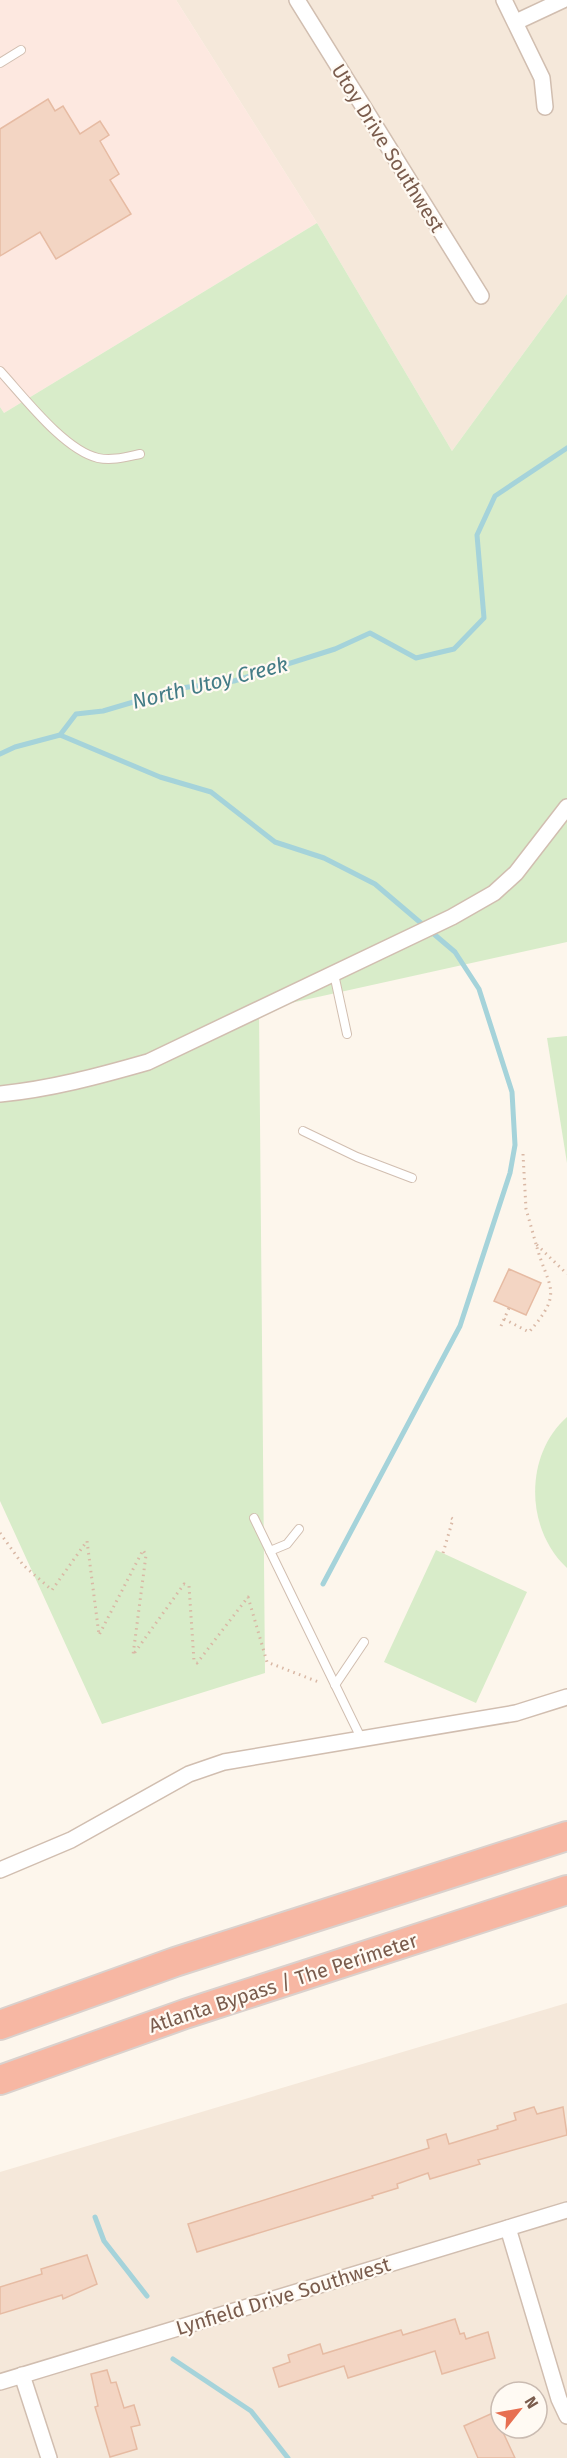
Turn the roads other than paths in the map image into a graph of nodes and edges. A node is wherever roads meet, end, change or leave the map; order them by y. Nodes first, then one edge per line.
1 (297, 0) edge
2 (504, 0) edge
3 (560, 0) edge
4 (516, 22) junction
5 (21, 50) dead end
6 (0, 63) edge
7 (546, 107) dead end
8 (481, 296) dead end
9 (0, 371) edge
10 (140, 454) dead end
11 (567, 807) edge
12 (333, 974) junction
13 (347, 1034) dead end
14 (0, 1094) edge
15 (303, 1131) dead end
16 (412, 1178) dead end
17 (254, 1518) dead end
18 (299, 1529) dead end
19 (270, 1551) junction
20 (364, 1642) dead end
21 (335, 1685) junction
22 (567, 1697) edge
23 (361, 1738) junction
24 (567, 1836) edge
25 (0, 1870) edge
26 (567, 1890) edge
27 (0, 2025) edge
28 (0, 2080) edge
29 (567, 2210) edge
30 (508, 2228) junction
31 (22, 2375) junction
32 (0, 2382) edge
33 (567, 2416) edge
34 (49, 2458) edge

1 - 8 street, Utoy Drive Southwest
2 - 4 street
3 - 4 street
4 - 7 street
5 - 6 lane
9 - 10 lane
11 - 12 street
12 - 13 lane
12 - 14 street
15 - 16 lane
17 - 19 lane
18 - 19 lane
19 - 21 lane
20 - 21 lane
21 - 23 lane
22 - 23 street
23 - 25 street
24 - 27 highway
26 - 28 highway, Atlanta Bypass / The Perimeter
29 - 30 street, Lynfield Drive Southwest
30 - 31 street, Lynfield Drive Southwest
30 - 33 street
31 - 32 street, Lynfield Drive Southwest
31 - 34 street

